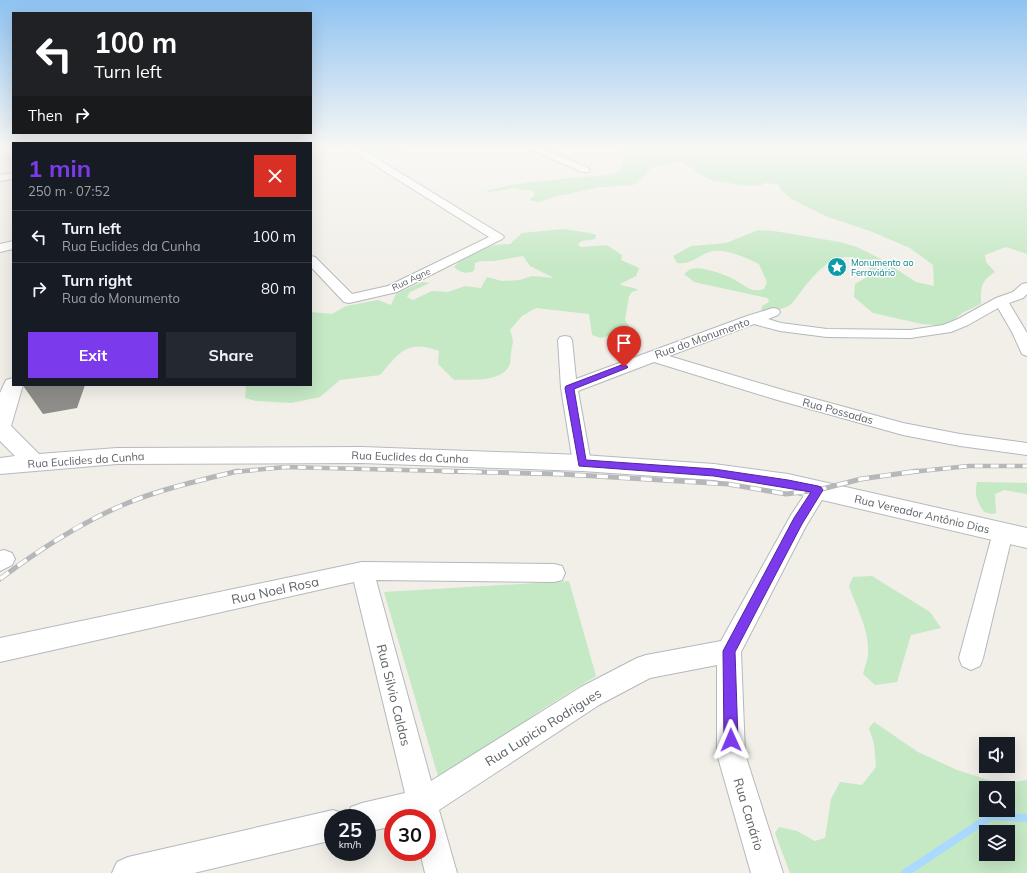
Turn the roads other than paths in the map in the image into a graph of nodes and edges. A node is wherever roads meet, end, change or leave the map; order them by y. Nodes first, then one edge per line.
1 (418, 188) edge
2 (12, 244) edge
3 (0, 248) edge
4 (312, 261) edge
5 (1027, 287) edge
6 (1001, 301) junction
7 (773, 312) dead end
8 (752, 319) junction
9 (565, 340) dead end
10 (1027, 351) edge
11 (652, 356) junction
12 (12, 386) edge
13 (569, 388) junction
14 (0, 427) edge
15 (1027, 449) edge
16 (34, 463) junction
17 (582, 464) junction
18 (0, 466) edge
19 (818, 490) junction
20 (1003, 532) junction
21 (1027, 538) edge
22 (362, 571) junction
23 (554, 573) dead end
24 (0, 650) edge
25 (729, 651) junction
26 (971, 658) dead end
27 (423, 809) edge
28 (433, 809) edge
29 (324, 827) edge
30 (436, 853) edge
31 (128, 873) edge
32 (442, 873) edge
33 (767, 873) edge

1 - 4 street, Rua Agne
2 - 3 street
5 - 6 street
6 - 8 street
6 - 10 street
7 - 8 street, Rua do Monumento
8 - 11 street, Rua do Monumento
9 - 13 street
11 - 13 street, Rua do Monumento
11 - 15 street, Rua Possadas
12 - 14 street
13 - 17 street
14 - 16 street
16 - 17 street, Rua Euclides da Cunha
16 - 18 street, Rua Euclides da Cunha
17 - 19 street, Rua Euclides da Cunha
19 - 20 street, Rua Vereador Antônio Dias
19 - 25 street, Rua Canário
20 - 21 street, Rua Vereador Antônio Dias
20 - 26 street
22 - 23 street, Rua Noel Rosa
22 - 24 street, Rua Noel Rosa
22 - 27 street, Rua Silvio Caldas
25 - 28 street, Rua Lupicio Rodrigues
25 - 33 street, Rua Canário
29 - 31 street
30 - 32 street, Rua Silvio Caldas

